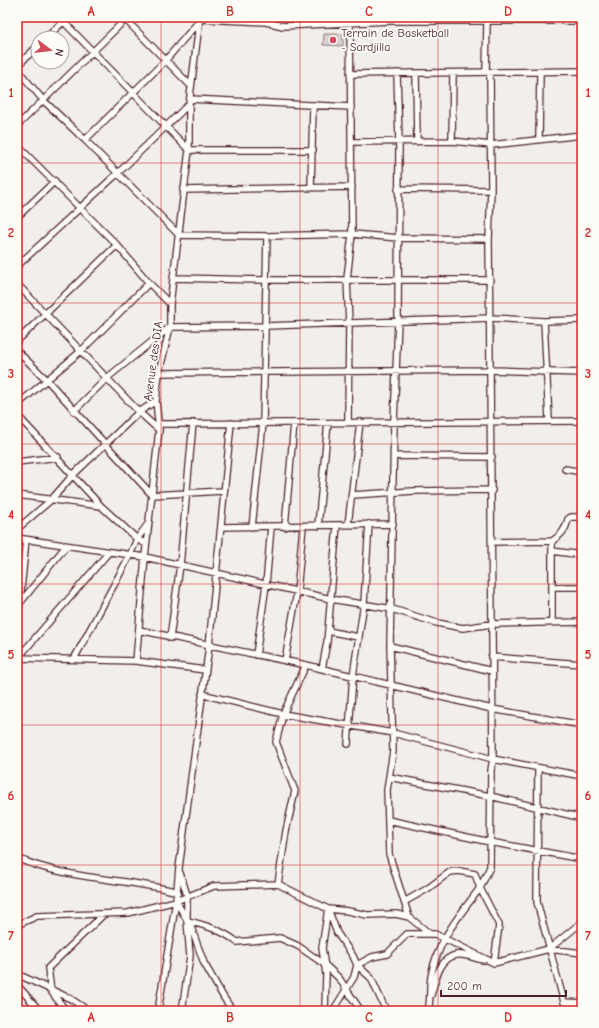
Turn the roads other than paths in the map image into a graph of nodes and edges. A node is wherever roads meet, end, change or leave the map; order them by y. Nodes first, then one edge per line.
1 (68, 17) edge
2 (262, 17) edge
3 (314, 17) edge
4 (337, 17) edge
5 (126, 18) edge
6 (199, 18) edge
7 (389, 18) edge
8 (61, 19) edge
9 (437, 19) edge
10 (502, 19) edge
11 (569, 19) edge
12 (267, 20) edge
13 (483, 20) edge
14 (582, 21) edge
15 (334, 23) junction
16 (350, 23) junction
17 (315, 24) junction
18 (52, 30) edge
19 (92, 52) junction
20 (30, 54) edge
21 (165, 61) junction
22 (17, 67) edge
23 (582, 71) edge
24 (488, 72) junction
25 (397, 73) junction
26 (416, 73) junction
27 (453, 73) junction
28 (540, 73) junction
29 (350, 74) junction
30 (192, 86) junction
31 (132, 94) junction
32 (43, 100) junction
33 (190, 102) junction
34 (313, 105) junction
35 (351, 107) junction
36 (17, 126) edge
37 (164, 126) junction
38 (582, 135) edge
39 (539, 138) junction
40 (85, 140) junction
41 (452, 141) junction
42 (352, 142) junction
43 (399, 142) junction
44 (417, 142) junction
45 (17, 144) edge
46 (491, 144) junction
47 (189, 150) junction
48 (313, 150) junction
49 (118, 173) junction
50 (55, 181) junction
51 (352, 187) junction
52 (311, 188) junction
53 (398, 189) junction
54 (183, 190) junction
55 (492, 190) junction
56 (80, 208) junction
57 (17, 216) edge
58 (352, 234) junction
59 (179, 235) junction
60 (267, 236) junction
61 (399, 238) junction
62 (489, 239) junction
63 (117, 245) junction
64 (17, 266) edge
65 (174, 278) junction
66 (348, 279) junction
67 (266, 280) junction
68 (490, 280) junction
69 (398, 281) junction
70 (149, 283) junction
71 (17, 284) edge
72 (170, 304) junction
73 (46, 314) junction
74 (491, 318) junction
75 (582, 320) edge
76 (398, 321) junction
77 (544, 321) junction
78 (349, 324) junction
79 (266, 326) junction
80 (170, 327) junction
81 (17, 342) edge
82 (17, 351) edge
83 (80, 351) junction
84 (491, 370) junction
85 (348, 372) junction
86 (395, 372) junction
87 (160, 373) junction
88 (264, 373) junction
89 (546, 373) junction
90 (582, 373) edge
91 (107, 378) junction
92 (47, 380) junction
93 (156, 401) junction
94 (17, 405) edge
95 (74, 411) junction
96 (139, 412) junction
97 (17, 415) edge
98 (549, 420) junction
99 (491, 421) junction
100 (582, 421) edge
101 (348, 422) junction
102 (360, 422) junction
103 (394, 422) junction
104 (193, 423) junction
105 (231, 423) junction
106 (263, 423) junction
107 (294, 423) junction
108 (328, 423) junction
109 (158, 427) junction
110 (106, 444) junction
111 (394, 456) junction
112 (492, 457) junction
113 (58, 458) junction
114 (17, 462) edge
115 (565, 470) dead end
116 (582, 472) edge
117 (73, 476) junction
118 (492, 490) junction
119 (223, 491) junction
120 (393, 492) junction
121 (187, 493) junction
122 (17, 495) edge
123 (152, 495) junction
124 (352, 495) junction
125 (51, 500) junction
126 (101, 506) junction
127 (582, 517) edge
128 (148, 523) junction
129 (370, 524) junction
130 (394, 524) junction
131 (337, 525) junction
132 (348, 525) junction
133 (302, 526) junction
134 (318, 526) junction
135 (221, 527) junction
136 (252, 527) junction
137 (271, 527) junction
138 (285, 527) junction
139 (17, 529) edge
140 (17, 538) edge
141 (137, 539) junction
142 (26, 540) junction
143 (552, 540) junction
144 (492, 542) junction
145 (146, 544) junction
146 (66, 546) junction
147 (552, 551) junction
148 (109, 552) junction
149 (130, 555) junction
150 (582, 555) edge
151 (145, 557) junction
152 (180, 565) junction
153 (215, 573) junction
154 (266, 585) junction
155 (552, 587) junction
156 (582, 587) edge
157 (297, 592) junction
158 (331, 599) junction
159 (20, 603) junction
160 (364, 603) junction
161 (392, 609) junction
162 (552, 622) junction
163 (582, 622) edge
164 (492, 624) junction
165 (17, 629) edge
166 (139, 630) junction
167 (328, 631) junction
168 (358, 637) junction
169 (170, 638) junction
170 (209, 646) junction
171 (390, 646) junction
172 (256, 655) junction
173 (491, 657) junction
174 (18, 658) edge
175 (74, 659) junction
176 (136, 661) junction
177 (285, 661) junction
178 (582, 664) edge
179 (306, 665) junction
180 (322, 669) junction
181 (205, 670) junction
182 (492, 671) junction
183 (353, 676) junction
184 (391, 686) junction
185 (202, 694) junction
186 (492, 709) junction
187 (283, 714) junction
188 (582, 725) edge
189 (349, 726) junction
190 (393, 733) junction
191 (348, 744) dead end
192 (493, 759) junction
193 (538, 768) junction
194 (582, 776) edge
195 (389, 777) junction
196 (490, 796) junction
197 (537, 808) junction
198 (582, 818) edge
199 (388, 820) junction
200 (490, 842) junction
201 (537, 849) junction
202 (17, 858) edge
203 (582, 858) edge
204 (179, 868) junction
205 (278, 884) junction
206 (480, 888) junction
207 (178, 892) junction
208 (187, 895) junction
209 (176, 901) junction
210 (404, 902) junction
211 (328, 909) junction
212 (103, 915) junction
213 (409, 917) junction
214 (187, 921) junction
215 (582, 922) edge
216 (17, 925) edge
217 (430, 934) junction
218 (443, 938) junction
219 (550, 949) junction
220 (582, 953) edge
221 (494, 963) junction
222 (324, 964) junction
223 (357, 965) junction
224 (17, 974) edge
225 (17, 985) edge
226 (346, 989) junction
227 (51, 990) junction
228 (431, 995) junction
229 (564, 1002) junction
230 (582, 1003) edge
231 (40, 1011) edge
232 (66, 1011) edge
233 (89, 1011) edge
234 (158, 1011) edge
235 (182, 1011) edge
236 (233, 1011) edge
237 (325, 1011) edge
238 (333, 1011) edge
239 (361, 1011) edge
240 (388, 1011) edge
241 (428, 1011) edge
242 (572, 1011) edge

1 - 8 street
2 - 12 street
3 - 17 street
4 - 15 street
5 - 19 street
5 - 21 street
6 - 12 street
6 - 21 street
6 - 30 street, Avenue des DIA
7 - 9 street
7 - 16 street
8 - 18 street
8 - 19 street
9 - 13 street
10 - 11 street
10 - 13 street
11 - 14 street
12 - 17 street
13 - 24 street
15 - 16 street
15 - 17 street
16 - 29 street
19 - 31 street
19 - 32 street
20 - 22 street
21 - 30 street
21 - 31 street
22 - 32 street
23 - 28 street
24 - 27 street
24 - 28 street
24 - 46 street
25 - 26 street
25 - 29 street
25 - 43 street
26 - 27 street
26 - 44 street
27 - 41 street
28 - 39 street
29 - 35 street
30 - 33 street, Avenue des DIA
31 - 37 street
31 - 40 street
32 - 36 street
32 - 40 street
33 - 34 street
33 - 37 street
33 - 47 street, Avenue des DIA
34 - 35 street
34 - 48 street
35 - 42 street
37 - 47 street
37 - 49 street
38 - 39 street
39 - 46 street
40 - 49 street
41 - 44 street
41 - 46 street
42 - 43 street
42 - 51 street
43 - 44 street
43 - 53 street
45 - 50 street
46 - 55 street
47 - 48 street
47 - 54 street, Avenue des DIA
48 - 52 street
49 - 56 street
49 - 59 street
50 - 56 street
50 - 57 street
51 - 52 street
51 - 58 street
52 - 54 street
53 - 55 street
53 - 61 street
54 - 59 street, Avenue des DIA
55 - 62 street
56 - 63 street
56 - 64 street
58 - 60 street
58 - 61 street
58 - 66 street
59 - 60 street
59 - 65 street, Avenue des DIA
60 - 67 street
61 - 62 street
61 - 69 street
62 - 68 street
63 - 70 street
63 - 73 street
65 - 67 street
65 - 72 street, Avenue des DIA
66 - 67 street
66 - 69 street
66 - 78 street
67 - 79 street
68 - 69 street
68 - 74 street
69 - 76 street
70 - 72 street
70 - 83 street
71 - 73 street
72 - 80 street, Avenue des DIA
73 - 81 street
73 - 83 street
74 - 76 street
74 - 77 street
74 - 84 street
75 - 77 street
76 - 78 street
76 - 86 street
77 - 89 street
78 - 79 street
78 - 85 street
79 - 80 street
79 - 88 street
80 - 87 street, Avenue des DIA
80 - 91 street
82 - 92 street
83 - 91 street
83 - 92 street
84 - 86 street
84 - 89 street
84 - 99 street
85 - 86 street
85 - 88 street
85 - 101 street
86 - 103 street
87 - 88 street
87 - 93 street, Avenue des DIA
88 - 106 street
89 - 90 street
89 - 98 street
91 - 95 street
91 - 96 street
92 - 94 street
92 - 95 street
93 - 96 street
93 - 109 street, Avenue des DIA
95 - 110 street
96 - 109 street
96 - 110 street
97 - 113 street
98 - 99 street
98 - 100 street
99 - 103 street
99 - 112 street
101 - 102 street
101 - 108 street
102 - 103 street
102 - 124 street
103 - 111 street
104 - 105 street
104 - 109 street
104 - 121 street
105 - 106 street
105 - 119 street
106 - 107 street
106 - 136 street
107 - 108 street
107 - 138 street
108 - 134 street
109 - 123 street, Avenue des DIA
110 - 117 street
110 - 123 street
111 - 112 street
111 - 120 street
112 - 118 street
113 - 114 street
113 - 117 street
115 - 116 street
117 - 125 street
117 - 126 street
118 - 120 street
118 - 144 street
119 - 121 street
119 - 135 street
120 - 124 street
120 - 130 street
121 - 123 street
121 - 152 street
122 - 125 street
123 - 128 street, Avenue des DIA
124 - 132 street
125 - 126 street
125 - 139 street
126 - 141 street
127 - 143 street
128 - 141 street
128 - 145 street, Avenue des DIA
129 - 130 street
129 - 132 street
129 - 160 street
130 - 161 street
131 - 132 street
131 - 134 street
131 - 158 street
133 - 134 street
133 - 138 street
133 - 157 street
135 - 136 street
135 - 153 street
136 - 137 street
137 - 138 street
137 - 154 street
140 - 142 street
141 - 145 street
141 - 149 street
142 - 146 street
142 - 159 street
143 - 144 street
143 - 147 street
144 - 164 street
145 - 151 street, Avenue des DIA
146 - 148 street
146 - 159 street
147 - 150 street
147 - 155 street
148 - 149 street
148 - 174 street
149 - 151 street
149 - 175 street
151 - 152 street
151 - 166 street, Avenue des DIA
152 - 153 street
152 - 169 street
153 - 154 street
153 - 170 street
154 - 157 street
154 - 172 street
155 - 156 street
155 - 162 street
157 - 158 street
157 - 177 street
158 - 160 street
158 - 167 street
159 - 165 street
160 - 161 street
160 - 168 street
161 - 164 street
161 - 171 street
162 - 163 street
162 - 164 street
164 - 173 street
166 - 169 street
166 - 176 street, Avenue des DIA
167 - 168 street
167 - 180 street
168 - 183 street
169 - 170 street
170 - 172 street
170 - 181 street
171 - 182 street
171 - 184 street
172 - 177 street
173 - 178 street
173 - 182 street
174 - 175 street
175 - 176 street
176 - 181 street
177 - 179 street
179 - 180 street
179 - 187 street
180 - 183 street
181 - 185 street
182 - 186 street
183 - 184 street
183 - 189 street
184 - 186 street
184 - 190 street
185 - 187 street
185 - 204 street
186 - 188 street
186 - 192 street
187 - 189 street
187 - 205 street
189 - 190 street
189 - 191 street
190 - 192 street
190 - 195 street
192 - 193 street
192 - 196 street
193 - 194 street
193 - 197 street
195 - 196 street
195 - 199 street
196 - 197 street
196 - 200 street
197 - 198 street
197 - 201 street
199 - 200 street
199 - 210 street
200 - 201 street
200 - 206 street
201 - 203 street
201 - 219 street
202 - 207 street
204 - 207 street
204 - 208 street
205 - 208 street
205 - 211 street
206 - 210 street
206 - 218 street
206 - 221 street
207 - 209 street
208 - 209 street
208 - 214 street
209 - 212 street
209 - 214 street
209 - 234 street
210 - 213 street
211 - 213 street
211 - 222 street
211 - 223 street
212 - 216 street
212 - 227 street
213 - 217 street
214 - 222 street
214 - 235 street
214 - 236 street
215 - 219 street
217 - 218 street
217 - 223 street
218 - 221 street
218 - 228 street
219 - 220 street
219 - 221 street
219 - 229 street
221 - 228 street
222 - 226 street
222 - 237 street
223 - 226 street
223 - 240 street
224 - 227 street
225 - 231 street
226 - 238 street
226 - 239 street
227 - 232 street
227 - 233 street
228 - 241 street
229 - 230 street
229 - 242 street

